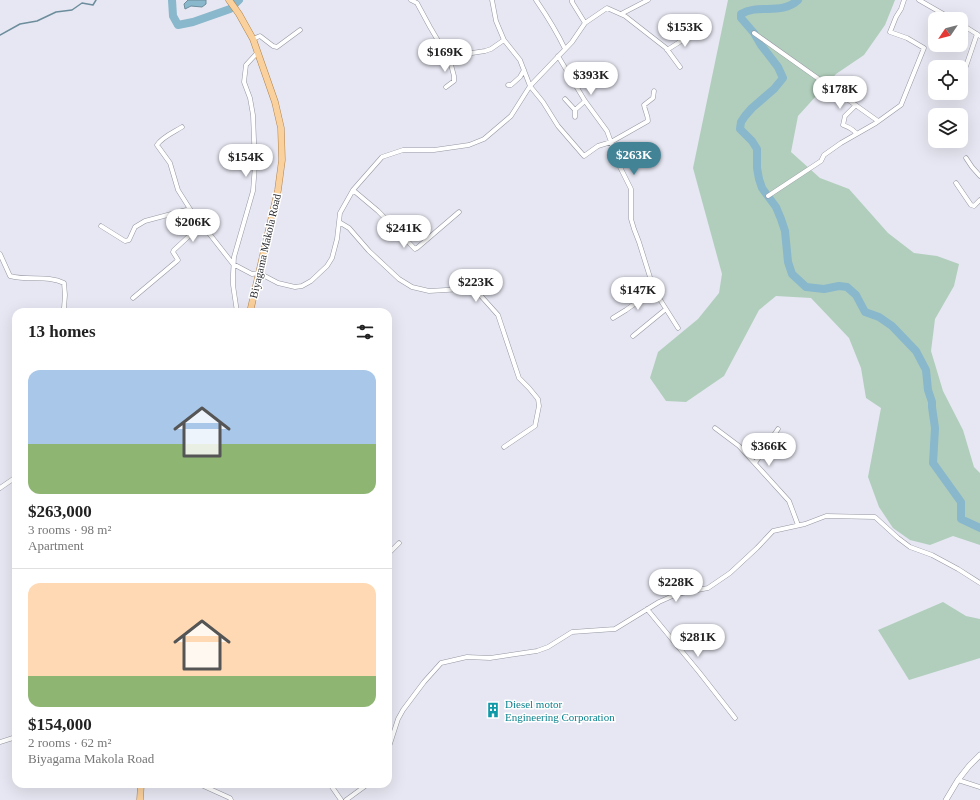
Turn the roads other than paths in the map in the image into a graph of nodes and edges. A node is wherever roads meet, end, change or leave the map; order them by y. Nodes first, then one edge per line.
1 (229, 0) edge
2 (411, 0) edge
3 (492, 0) edge
4 (536, 0) edge
5 (572, 0) edge
6 (648, 0) edge
7 (904, 0) edge
8 (919, 0) edge
9 (940, 12) edge
10 (621, 14) junction
11 (585, 23) junction
12 (968, 29) edge
13 (300, 30) dead end
14 (694, 32) dead end
15 (754, 33) dead end
16 (978, 35) edge
17 (253, 39) junction
18 (504, 40) junction
19 (565, 49) junction
20 (667, 50) junction
21 (258, 52) junction
22 (558, 56) junction
23 (450, 60) junction
24 (968, 62) edge
25 (680, 67) dead end
26 (524, 70) junction
27 (508, 85) dead end
28 (530, 86) junction
29 (446, 87) dead end
30 (654, 90) dead end
31 (564, 99) dead end
32 (585, 101) junction
33 (856, 105) junction
34 (575, 110) junction
35 (575, 117) dead end
36 (878, 121) junction
37 (182, 127) dead end
38 (856, 134) junction
39 (611, 142) junction
40 (966, 158) dead end
41 (980, 176) edge
42 (956, 183) dead end
43 (353, 190) junction
44 (768, 196) dead end
45 (980, 200) edge
46 (190, 209) junction
47 (459, 212) dead end
48 (339, 222) junction
49 (202, 224) junction
50 (101, 226) dead end
51 (0, 254) edge
52 (233, 264) junction
53 (259, 273) junction
54 (654, 290) junction
55 (133, 298) dead end
56 (64, 308) edge
57 (236, 308) edge
58 (251, 308) edge
59 (666, 309) junction
60 (613, 318) dead end
61 (678, 328) dead end
62 (633, 336) dead end
63 (715, 428) dead end
64 (778, 429) dead end
65 (504, 446) dead end
66 (754, 463) junction
67 (12, 480) edge
68 (0, 488) edge
69 (798, 525) junction
70 (399, 543) dead end
71 (392, 550) edge
72 (980, 583) edge
73 (647, 609) junction
74 (735, 718) dead end
75 (12, 738) edge
76 (392, 738) edge
77 (0, 742) edge
78 (980, 755) edge
79 (958, 780) junction
80 (980, 787) edge
81 (141, 788) edge
82 (208, 788) edge
83 (333, 788) edge
84 (362, 788) edge
85 (140, 800) edge
86 (231, 800) edge
87 (342, 800) edge
88 (346, 800) edge
89 (946, 800) edge

1 - 17 main road, Biyagama Makola Road
2 - 23 street
3 - 18 street
4 - 19 street
5 - 11 street
6 - 10 street
7 - 36 street
8 - 9 street
10 - 11 street
10 - 20 street
11 - 19 street
12 - 16 street
13 - 17 street
14 - 20 street
15 - 33 street
16 - 24 street
17 - 21 main road, Biyagama Makola Road
18 - 23 street
18 - 26 street
19 - 22 street
20 - 25 street
21 - 52 street
21 - 53 main road, Biyagama Makola Road
22 - 28 street
22 - 32 street
23 - 29 street
26 - 27 street
26 - 28 street
28 - 39 street
28 - 43 street
30 - 39 street
31 - 34 street
32 - 34 street
32 - 39 street
33 - 36 street
33 - 38 street
34 - 35 street
36 - 38 street
37 - 46 street
38 - 44 street
39 - 54 street
40 - 41 street
42 - 45 street
43 - 47 street
43 - 48 street
46 - 49 street
46 - 50 street
48 - 53 street
48 - 65 street
49 - 52 street
49 - 55 street
51 - 56 street
52 - 53 street
52 - 57 street
53 - 58 main road, Biyagama Makola Road
54 - 59 street
54 - 60 street
59 - 61 street
59 - 62 street
63 - 66 street
64 - 66 street
66 - 69 street
67 - 68 street
69 - 72 street
69 - 73 street
70 - 71 street
73 - 74 street
73 - 76 street
75 - 77 street
78 - 79 street
79 - 80 street
79 - 89 street
81 - 85 main road
82 - 86 street
83 - 87 street
84 - 88 street

